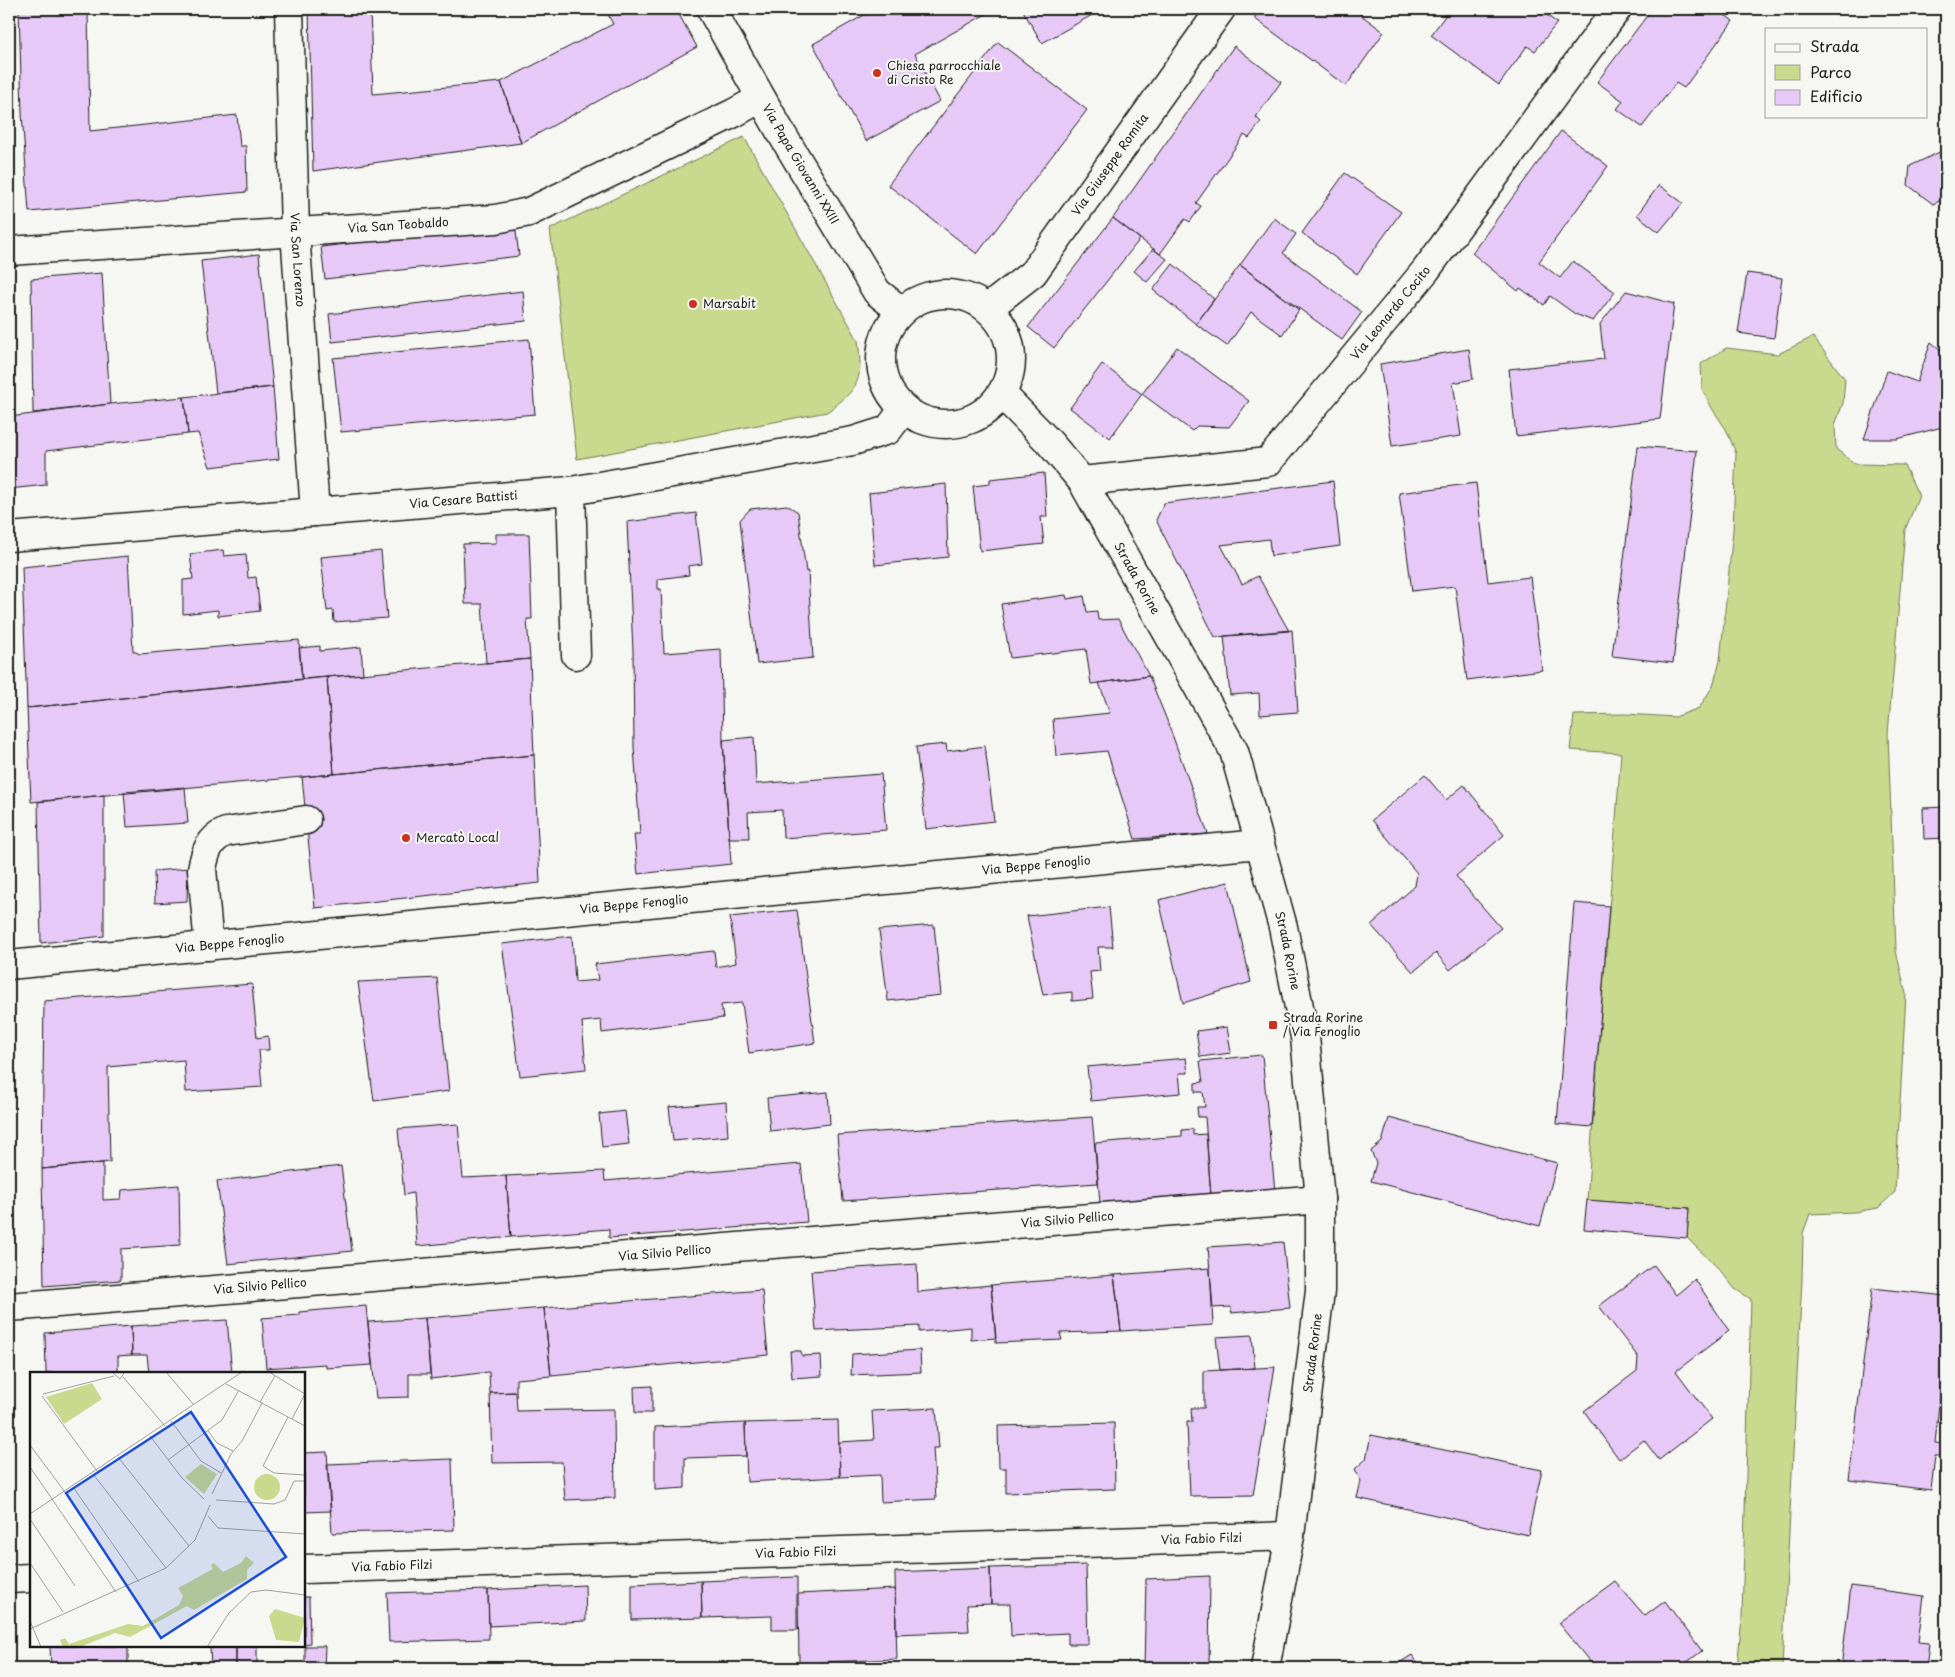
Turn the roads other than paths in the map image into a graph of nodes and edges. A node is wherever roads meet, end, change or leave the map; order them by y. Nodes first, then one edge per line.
1 (288, 9) edge
2 (711, 9) edge
3 (1221, 9) edge
4 (1617, 9) edge
5 (761, 98) junction
6 (295, 232) junction
7 (9, 251) edge
8 (988, 308) junction
9 (901, 311) junction
10 (1002, 394) junction
11 (903, 410) junction
12 (1082, 481) junction
13 (566, 491) junction
14 (316, 512) junction
15 (9, 538) edge
16 (576, 656) dead end
17 (306, 820) dead end
18 (1259, 844) junction
19 (209, 946) junction
20 (9, 965) edge
21 (1320, 1199) junction
22 (9, 1307) edge
23 (1290, 1536) junction
24 (305, 1569) edge
25 (30, 1578) edge
26 (9, 1579) edge
27 (1265, 1668) edge

1 - 6 street, Via San Lorenzo
2 - 5 street, Via Papa Giovanni XXIII
3 - 8 street, Via Giuseppe Romita
4 - 12 street, Via Leonardo Cocito
5 - 6 street, Via San Teobaldo
5 - 9 street, Via Papa Giovanni XXIII
6 - 7 street, Via San Teobaldo
6 - 14 street, Via San Lorenzo
8 - 9 street
8 - 10 street
9 - 11 street
10 - 11 street
10 - 12 street, Strada Rorine
11 - 13 street, Via Cesare Battisti
12 - 18 street, Strada Rorine
13 - 14 street, Via Cesare Battisti
13 - 16 street
14 - 15 street, Via Cesare Battisti
17 - 19 street
18 - 19 street, Via Beppe Fenoglio
18 - 21 street, Strada Rorine
19 - 20 street, Via Beppe Fenoglio
21 - 22 street, Via Silvio Pellico
21 - 23 street, Strada Rorine
23 - 24 street, Via Fabio Filzi
23 - 27 street, Strada Rorine
25 - 26 street

